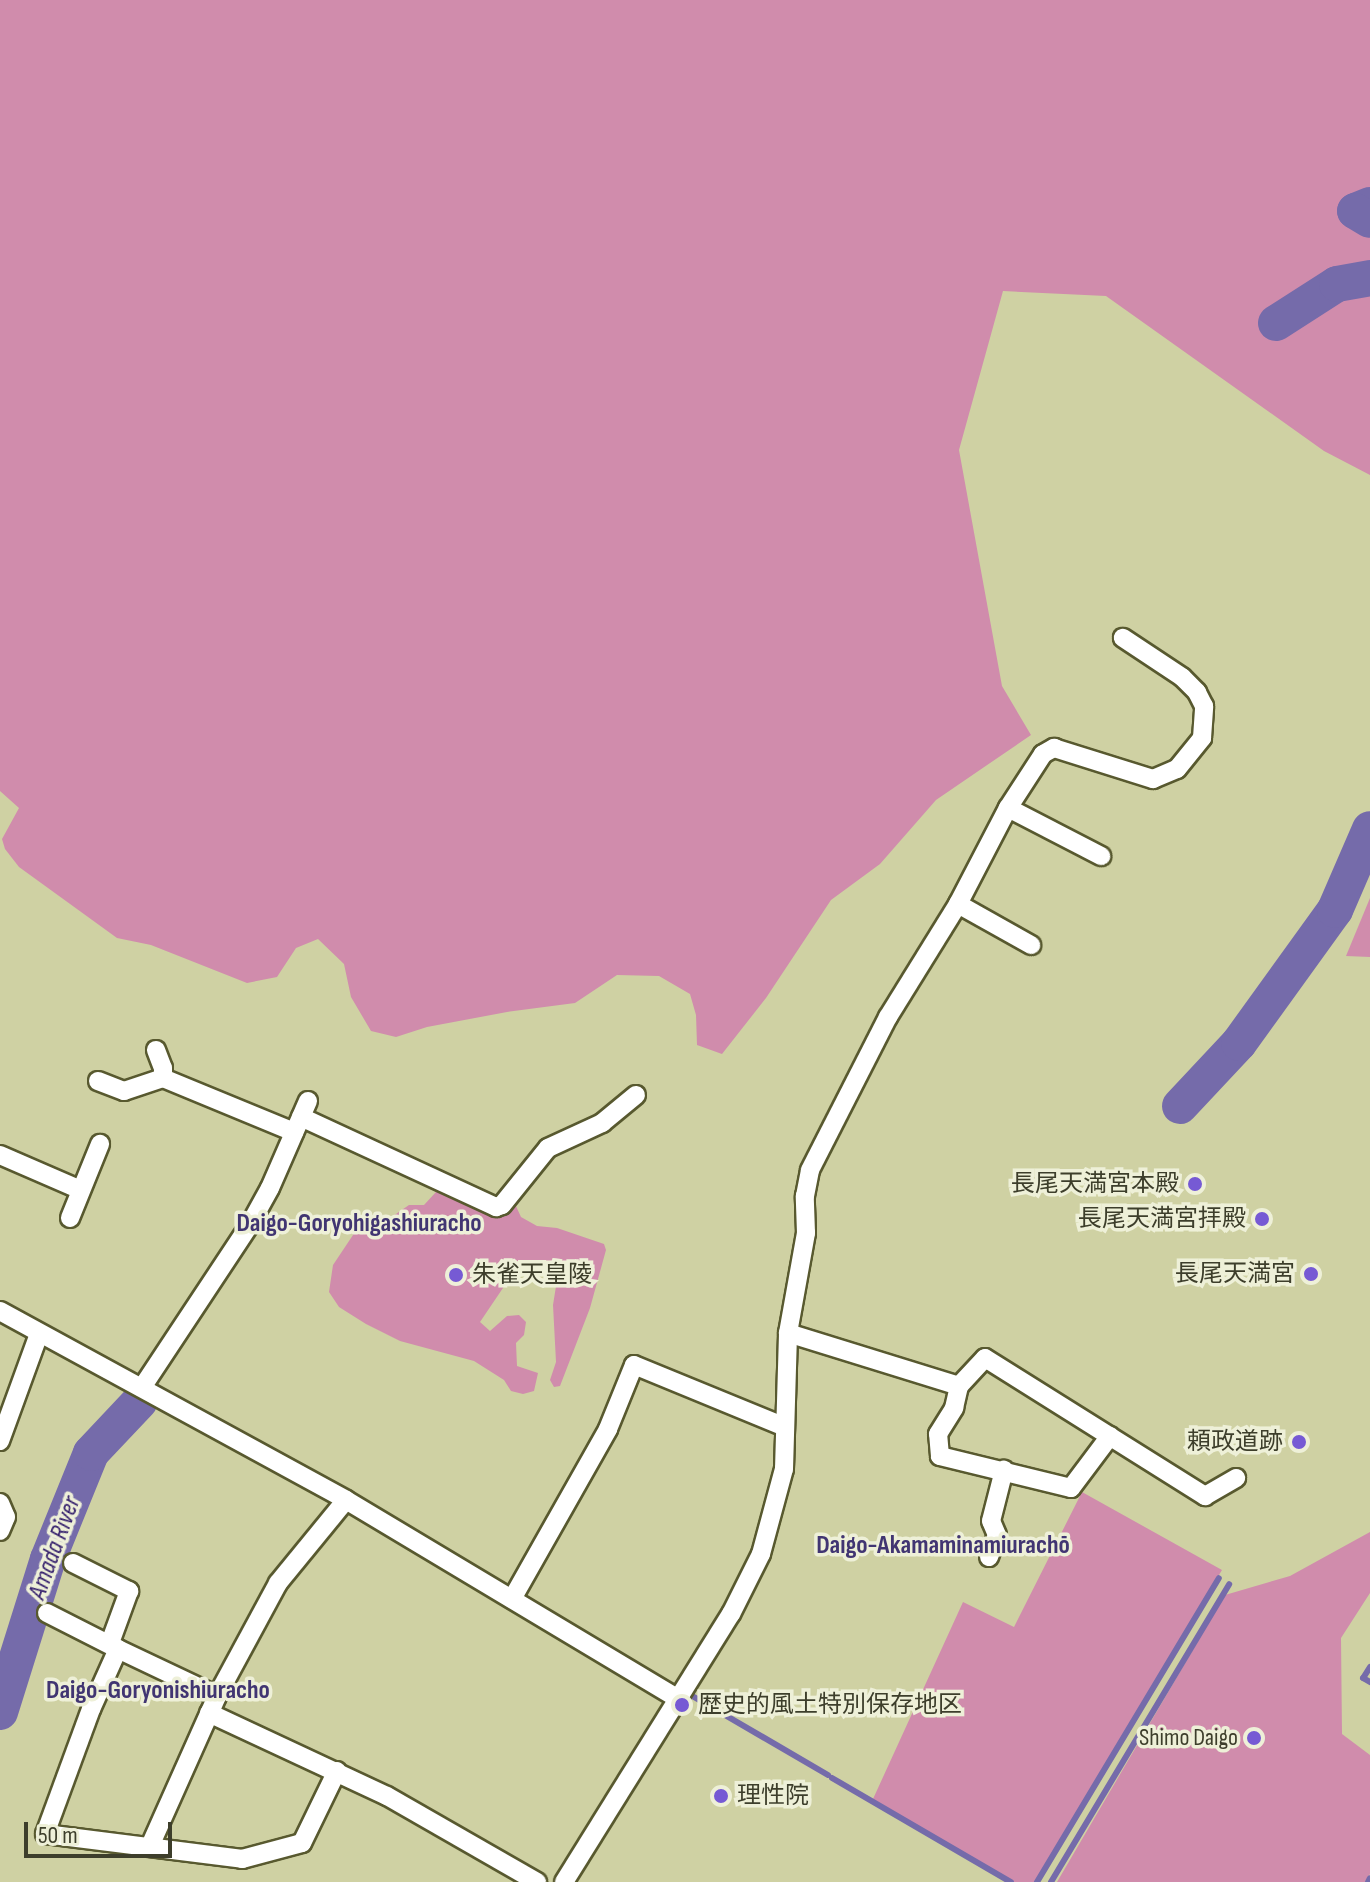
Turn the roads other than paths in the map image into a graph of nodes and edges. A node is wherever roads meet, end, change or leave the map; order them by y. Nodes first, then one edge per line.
1 (1123, 638) dead end
2 (1008, 808) junction
3 (1101, 856) dead end
4 (958, 904) junction
5 (1031, 945) dead end
6 (156, 1050) dead end
7 (163, 1078) junction
8 (98, 1081) dead end
9 (636, 1095) dead end
10 (301, 1116) junction
11 (100, 1144) dead end
12 (0, 1155) edge
13 (81, 1190) junction
14 (70, 1218) dead end
15 (0, 1311) edge
16 (788, 1333) junction
17 (39, 1334) junction
18 (143, 1386) junction
19 (959, 1386) junction
20 (785, 1427) junction
21 (1110, 1436) junction
22 (0, 1441) edge
23 (1004, 1470) junction
24 (1236, 1478) dead end
25 (346, 1500) junction
26 (0, 1503) edge
27 (0, 1531) edge
28 (989, 1557) dead end
29 (73, 1563) dead end
30 (512, 1599) junction
31 (47, 1613) dead end
32 (114, 1646) junction
33 (679, 1699) junction
34 (213, 1704) junction
35 (337, 1771) junction
36 (150, 1846) junction
37 (537, 1882) edge
38 (564, 1882) edge

1 - 2 street
2 - 3 street
2 - 4 street
4 - 5 street
4 - 16 street
6 - 7 street
7 - 8 street
7 - 10 street
9 - 10 street
10 - 18 street
11 - 13 street
12 - 13 street
13 - 14 street
15 - 17 street
16 - 19 street
16 - 20 street
17 - 18 street
17 - 22 street
18 - 25 street
19 - 21 street
19 - 23 street
20 - 30 street
20 - 33 street
21 - 23 street
21 - 24 street
23 - 28 street
25 - 30 street
25 - 34 street
26 - 27 street
29 - 32 street
30 - 33 street
31 - 32 street
32 - 34 street
32 - 36 street
33 - 38 street
34 - 35 street
34 - 36 street
35 - 36 street
35 - 37 street

